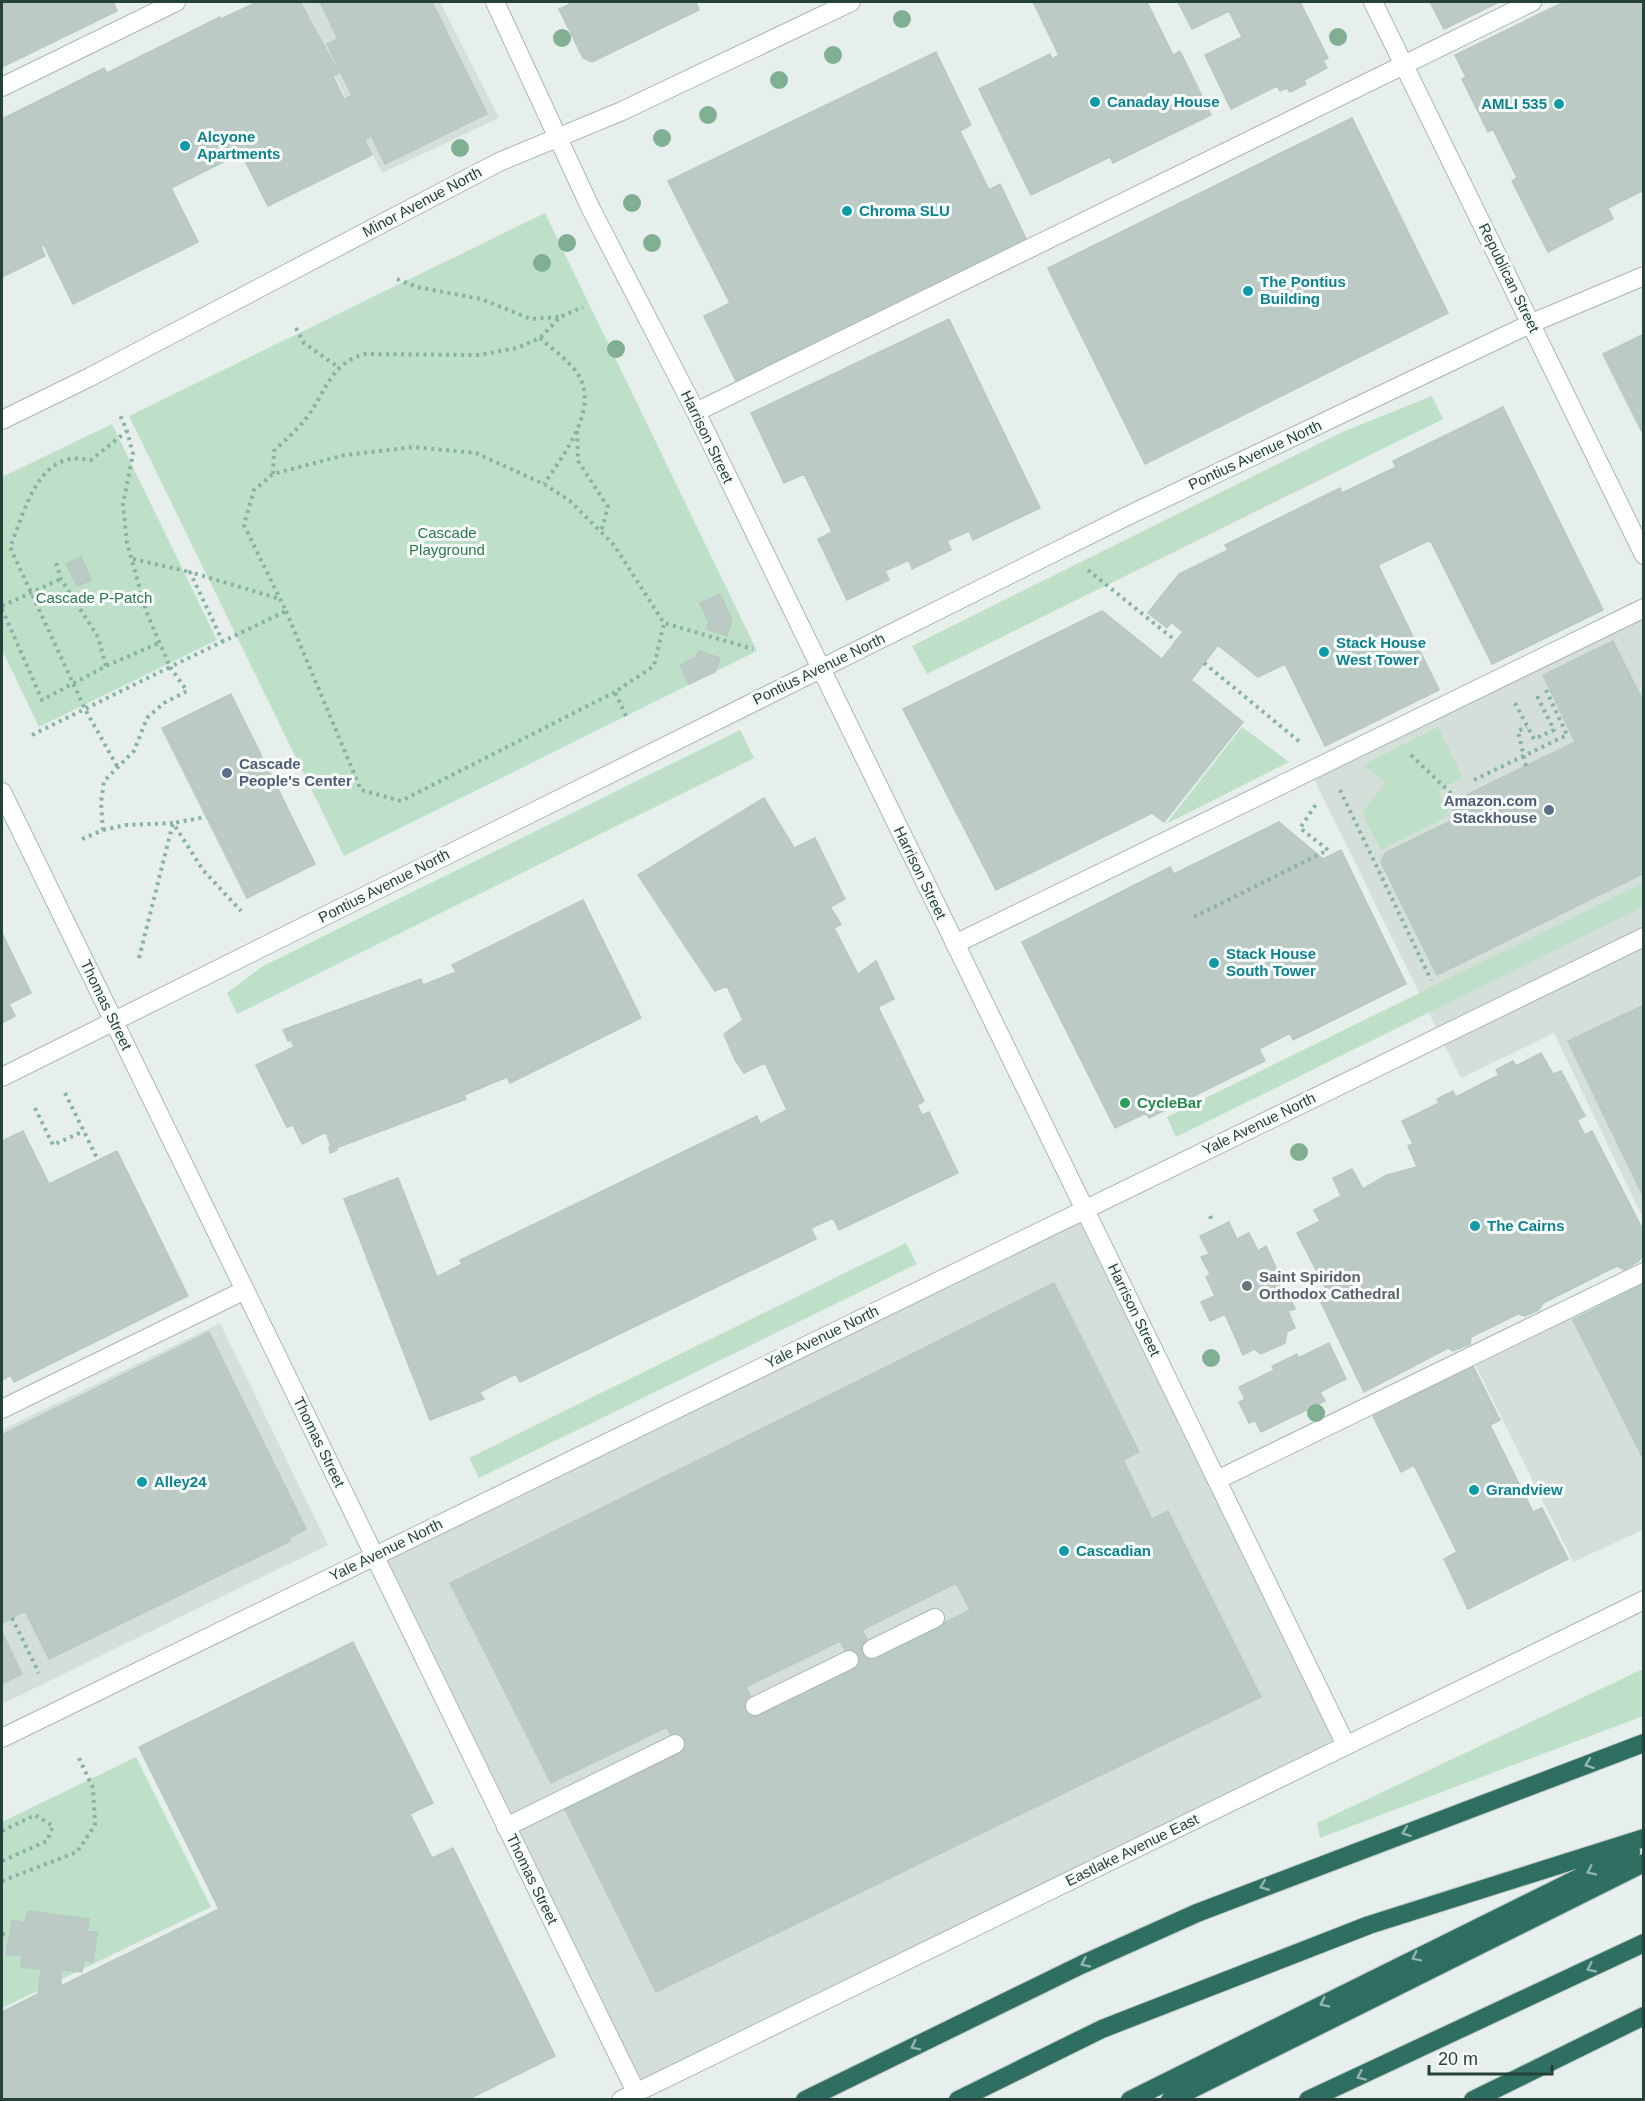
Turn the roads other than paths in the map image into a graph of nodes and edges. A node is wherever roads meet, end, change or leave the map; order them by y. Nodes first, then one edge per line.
1 (176, 2) edge
2 (495, 2) edge
3 (851, 2) edge
4 (1373, 2) edge
5 (1532, 2) edge
6 (1404, 64) junction
7 (2, 87) edge
8 (558, 138) junction
9 (1644, 276) edge
10 (1532, 323) junction
11 (696, 412) junction
12 (2, 420) edge
13 (1644, 555) edge
14 (1644, 608) edge
15 (820, 668) junction
16 (2, 792) edge
17 (1644, 937) edge
18 (955, 944) junction
19 (114, 1023) junction
20 (2, 1077) edge
21 (1085, 1210) junction
22 (1644, 1272) edge
23 (245, 1290) junction
24 (2, 1409) edge
25 (1217, 1480) junction
26 (374, 1556) junction
27 (1644, 1600) edge
28 (935, 1618) dead end
29 (872, 1648) dead end
30 (849, 1660) dead end
31 (755, 1706) dead end
32 (2, 1738) edge
33 (1644, 1743) edge
34 (675, 1744) dead end
35 (1346, 1745) junction
36 (506, 1827) junction
37 (1644, 1838) edge
38 (1644, 1845) edge
39 (1644, 1863) edge
40 (1644, 1943) edge
41 (1644, 2016) edge
42 (628, 2096) edge
43 (805, 2100) edge
44 (958, 2100) edge
45 (1130, 2100) edge
46 (1170, 2100) edge
47 (1308, 2100) edge
48 (1473, 2100) edge

1 - 7 street
2 - 8 street, Harrison Street
3 - 8 street, Minor Avenue North
4 - 6 street, Republican Street
5 - 6 street
6 - 10 street, Republican Street
6 - 11 street
8 - 11 street, Harrison Street
8 - 12 street, Minor Avenue North
9 - 10 street, Pontius Avenue North
10 - 13 street, Republican Street
10 - 15 street, Pontius Avenue North
11 - 15 street, Harrison Street
14 - 18 street
15 - 18 street, Harrison Street
15 - 19 street, Pontius Avenue North
16 - 19 street, Thomas Street
17 - 21 street, Yale Avenue North
18 - 21 street, Harrison Street
19 - 20 street, Pontius Avenue North
19 - 23 street, Thomas Street
21 - 25 street, Harrison Street
21 - 26 street, Yale Avenue North
22 - 25 street
23 - 24 street
23 - 26 street, Thomas Street
25 - 35 street, Harrison Street
26 - 32 street, Yale Avenue North
26 - 36 street, Thomas Street
27 - 35 street, Eastlake Avenue East
28 - 29 street
30 - 31 street
33 -> 43 highway
34 - 36 street
35 - 42 street, Eastlake Avenue East
36 - 42 street, Thomas Street
37 - 44 highway
38 -> 45 highway
39 - 46 highway
40 -> 47 highway
41 - 48 highway

